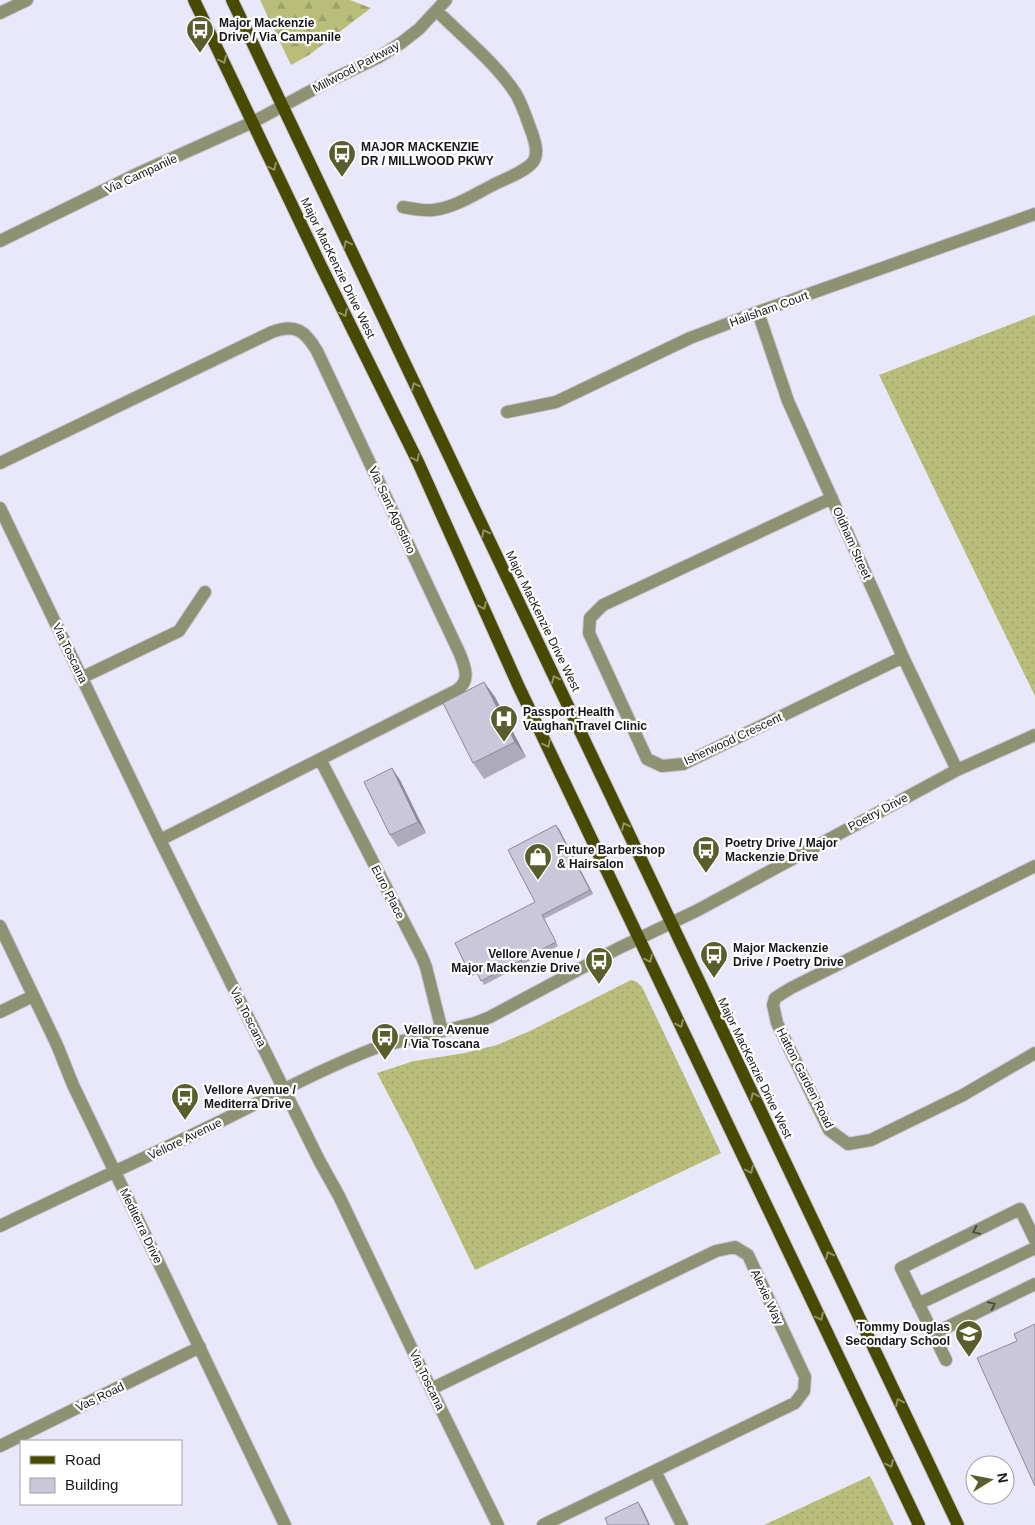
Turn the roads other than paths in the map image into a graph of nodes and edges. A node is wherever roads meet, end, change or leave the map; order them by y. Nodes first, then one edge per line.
1 (27, 0) edge
2 (194, 0) edge
3 (232, 0) edge
4 (446, 0) edge
5 (436, 11) junction
6 (0, 13) edge
7 (282, 107) junction
8 (253, 122) junction
9 (403, 207) dead end
10 (1035, 214) edge
11 (0, 240) edge
12 (758, 312) junction
13 (507, 412) dead end
14 (0, 463) edge
15 (832, 498) junction
16 (0, 508) edge
17 (205, 592) dead end
18 (903, 657) junction
19 (81, 678) junction
20 (1035, 735) edge
21 (320, 759) junction
22 (957, 770) junction
23 (160, 840) junction
24 (1035, 866) edge
25 (671, 923) junction
26 (0, 926) edge
27 (639, 939) junction
28 (33, 996) junction
29 (0, 1012) edge
30 (442, 1031) junction
31 (1035, 1053) edge
32 (285, 1090) junction
33 (115, 1172) junction
34 (0, 1226) edge
35 (1035, 1240) edge
36 (1035, 1248) edge
37 (1035, 1284) edge
38 (918, 1304) junction
39 (933, 1334) junction
40 (200, 1347) junction
41 (946, 1360) dead end
42 (431, 1389) junction
43 (0, 1446) edge
44 (655, 1471) junction
45 (283, 1524) edge
46 (498, 1525) edge
47 (543, 1525) edge
48 (682, 1525) edge
49 (919, 1525) edge
50 (958, 1525) edge

1 - 6 street
2 -> 8 main road, Major MacKenzie Drive West
3 - 7 main road, Major MacKenzie Drive West
4 - 5 street, Millwood Parkway
5 - 7 street, Millwood Parkway
5 - 9 street
7 - 8 street, Via Campanile
25 -> 7 main road, Major MacKenzie Drive West
8 - 11 street, Via Campanile
8 -> 27 main road, Major MacKenzie Drive West
10 - 12 street, Hailsham Court
12 - 13 street, Hailsham Court
12 - 15 street, Oldham Street
14 - 21 street, Via Sant Agostino
15 - 18 street, Oldham Street
15 - 18 street, Isherwood Crescent
16 - 19 street, Via Toscana
17 - 19 street
18 - 22 street, Oldham Street
19 - 23 street, Via Toscana
20 - 22 street, Poetry Drive
21 - 23 street, Via Sant Agostino
21 - 30 street, Euro Place
22 - 25 street, Poetry Drive
23 - 32 street, Via Toscana
24 - 31 street, Hatton Garden Road
25 - 27 street, Vellore Avenue
50 -> 25 main road, Major MacKenzie Drive West
26 - 28 street, Mediterra Drive
27 - 30 street, Vellore Avenue
27 -> 49 main road, Major MacKenzie Drive West
28 - 29 street
28 - 33 street, Mediterra Drive
30 - 32 street, Vellore Avenue
32 - 33 street, Vellore Avenue
32 - 42 street, Via Toscana
33 - 34 street, Vellore Avenue
33 - 40 street, Mediterra Drive
35 -> 38 street
36 - 38 street
39 -> 37 street
38 - 39 street
39 - 41 street
40 - 43 street, Vas Road
40 - 45 street, Mediterra Drive
42 - 44 street, Alexie Way
42 - 46 street, Via Toscana
44 - 47 street, Alexie Way
44 - 48 street

